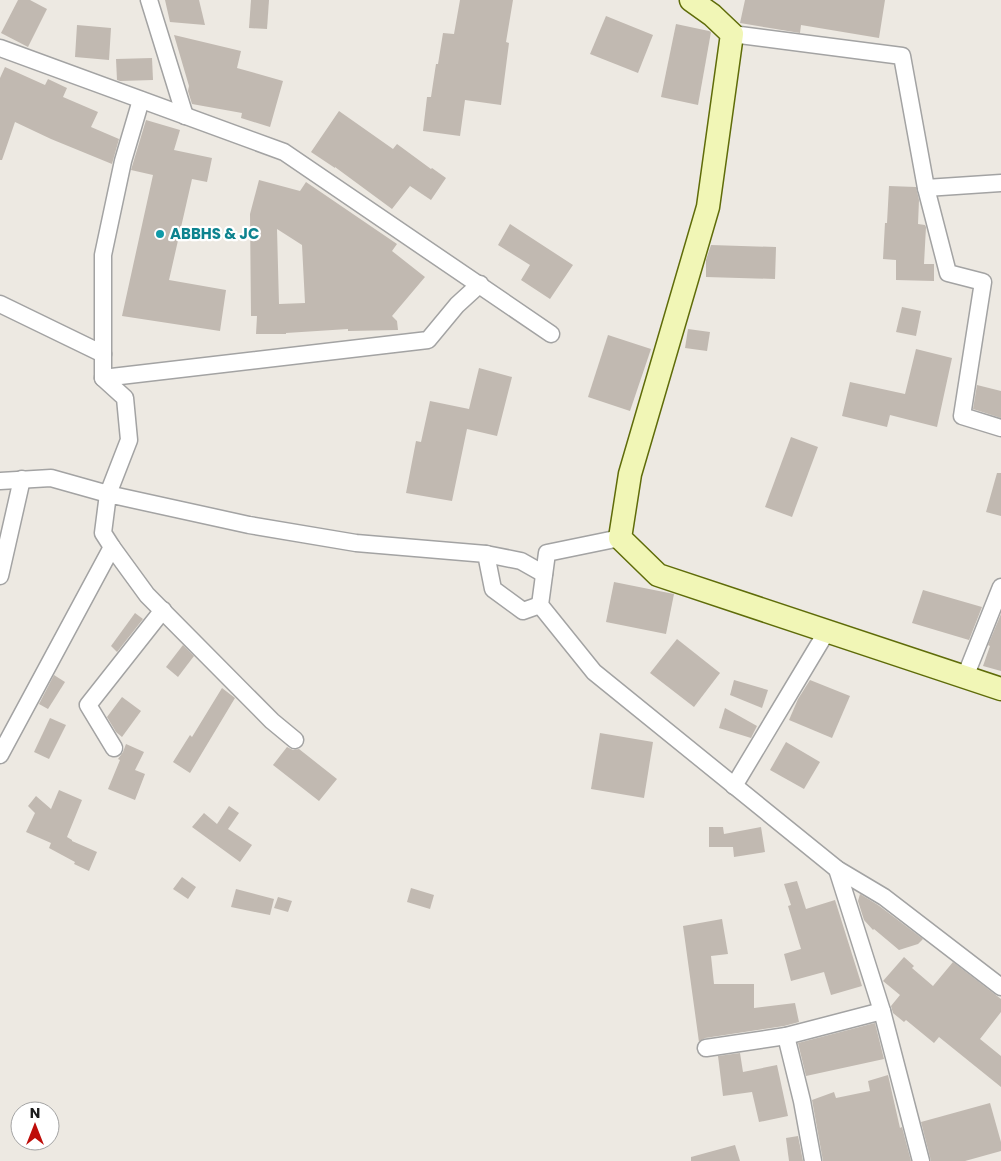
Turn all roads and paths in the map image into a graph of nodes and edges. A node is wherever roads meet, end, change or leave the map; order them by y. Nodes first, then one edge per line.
1 (149, 0) edge
2 (691, 0) edge
3 (732, 34) junction
4 (0, 48) edge
5 (141, 100) junction
6 (184, 116) junction
7 (1001, 183) edge
8 (926, 188) junction
9 (480, 284) junction
10 (0, 304) edge
11 (551, 334) dead end
12 (103, 354) junction
13 (103, 378) junction
14 (1001, 428) edge
15 (22, 479) junction
16 (0, 481) edge
17 (108, 494) junction
18 (620, 538) junction
19 (112, 548) junction
20 (486, 554) junction
21 (544, 574) junction
22 (0, 576) edge
23 (1001, 587) edge
24 (540, 605) junction
25 (162, 610) junction
26 (827, 631) junction
27 (965, 677) junction
28 (1001, 689) edge
29 (296, 740) dead end
30 (114, 748) dead end
31 (0, 755) edge
32 (734, 786) junction
33 (837, 870) junction
34 (1001, 988) edge
35 (882, 1011) junction
36 (786, 1036) junction
37 (706, 1048) dead end
38 (813, 1161) edge
39 (921, 1161) edge

1 - 6 street
2 - 3 main road
3 - 8 street
3 - 18 main road
4 - 5 street
5 - 6 street
5 - 12 street
6 - 9 street
7 - 8 street
8 - 14 street
9 - 11 street
9 - 13 street
10 - 12 street
12 - 13 street
13 - 17 street
15 - 16 street
15 - 17 street
15 - 22 street
17 - 19 street
17 - 20 street
18 - 21 street
18 - 26 main road
19 - 25 street
19 - 31 street
20 - 21 street
20 - 24 street
21 - 24 street
23 - 27 street
24 - 32 street
25 - 29 street
25 - 30 street
26 - 27 main road
26 - 32 street
27 - 28 main road
32 - 33 street
33 - 34 street
33 - 35 street
35 - 36 street
35 - 39 street
36 - 37 street
36 - 38 street

